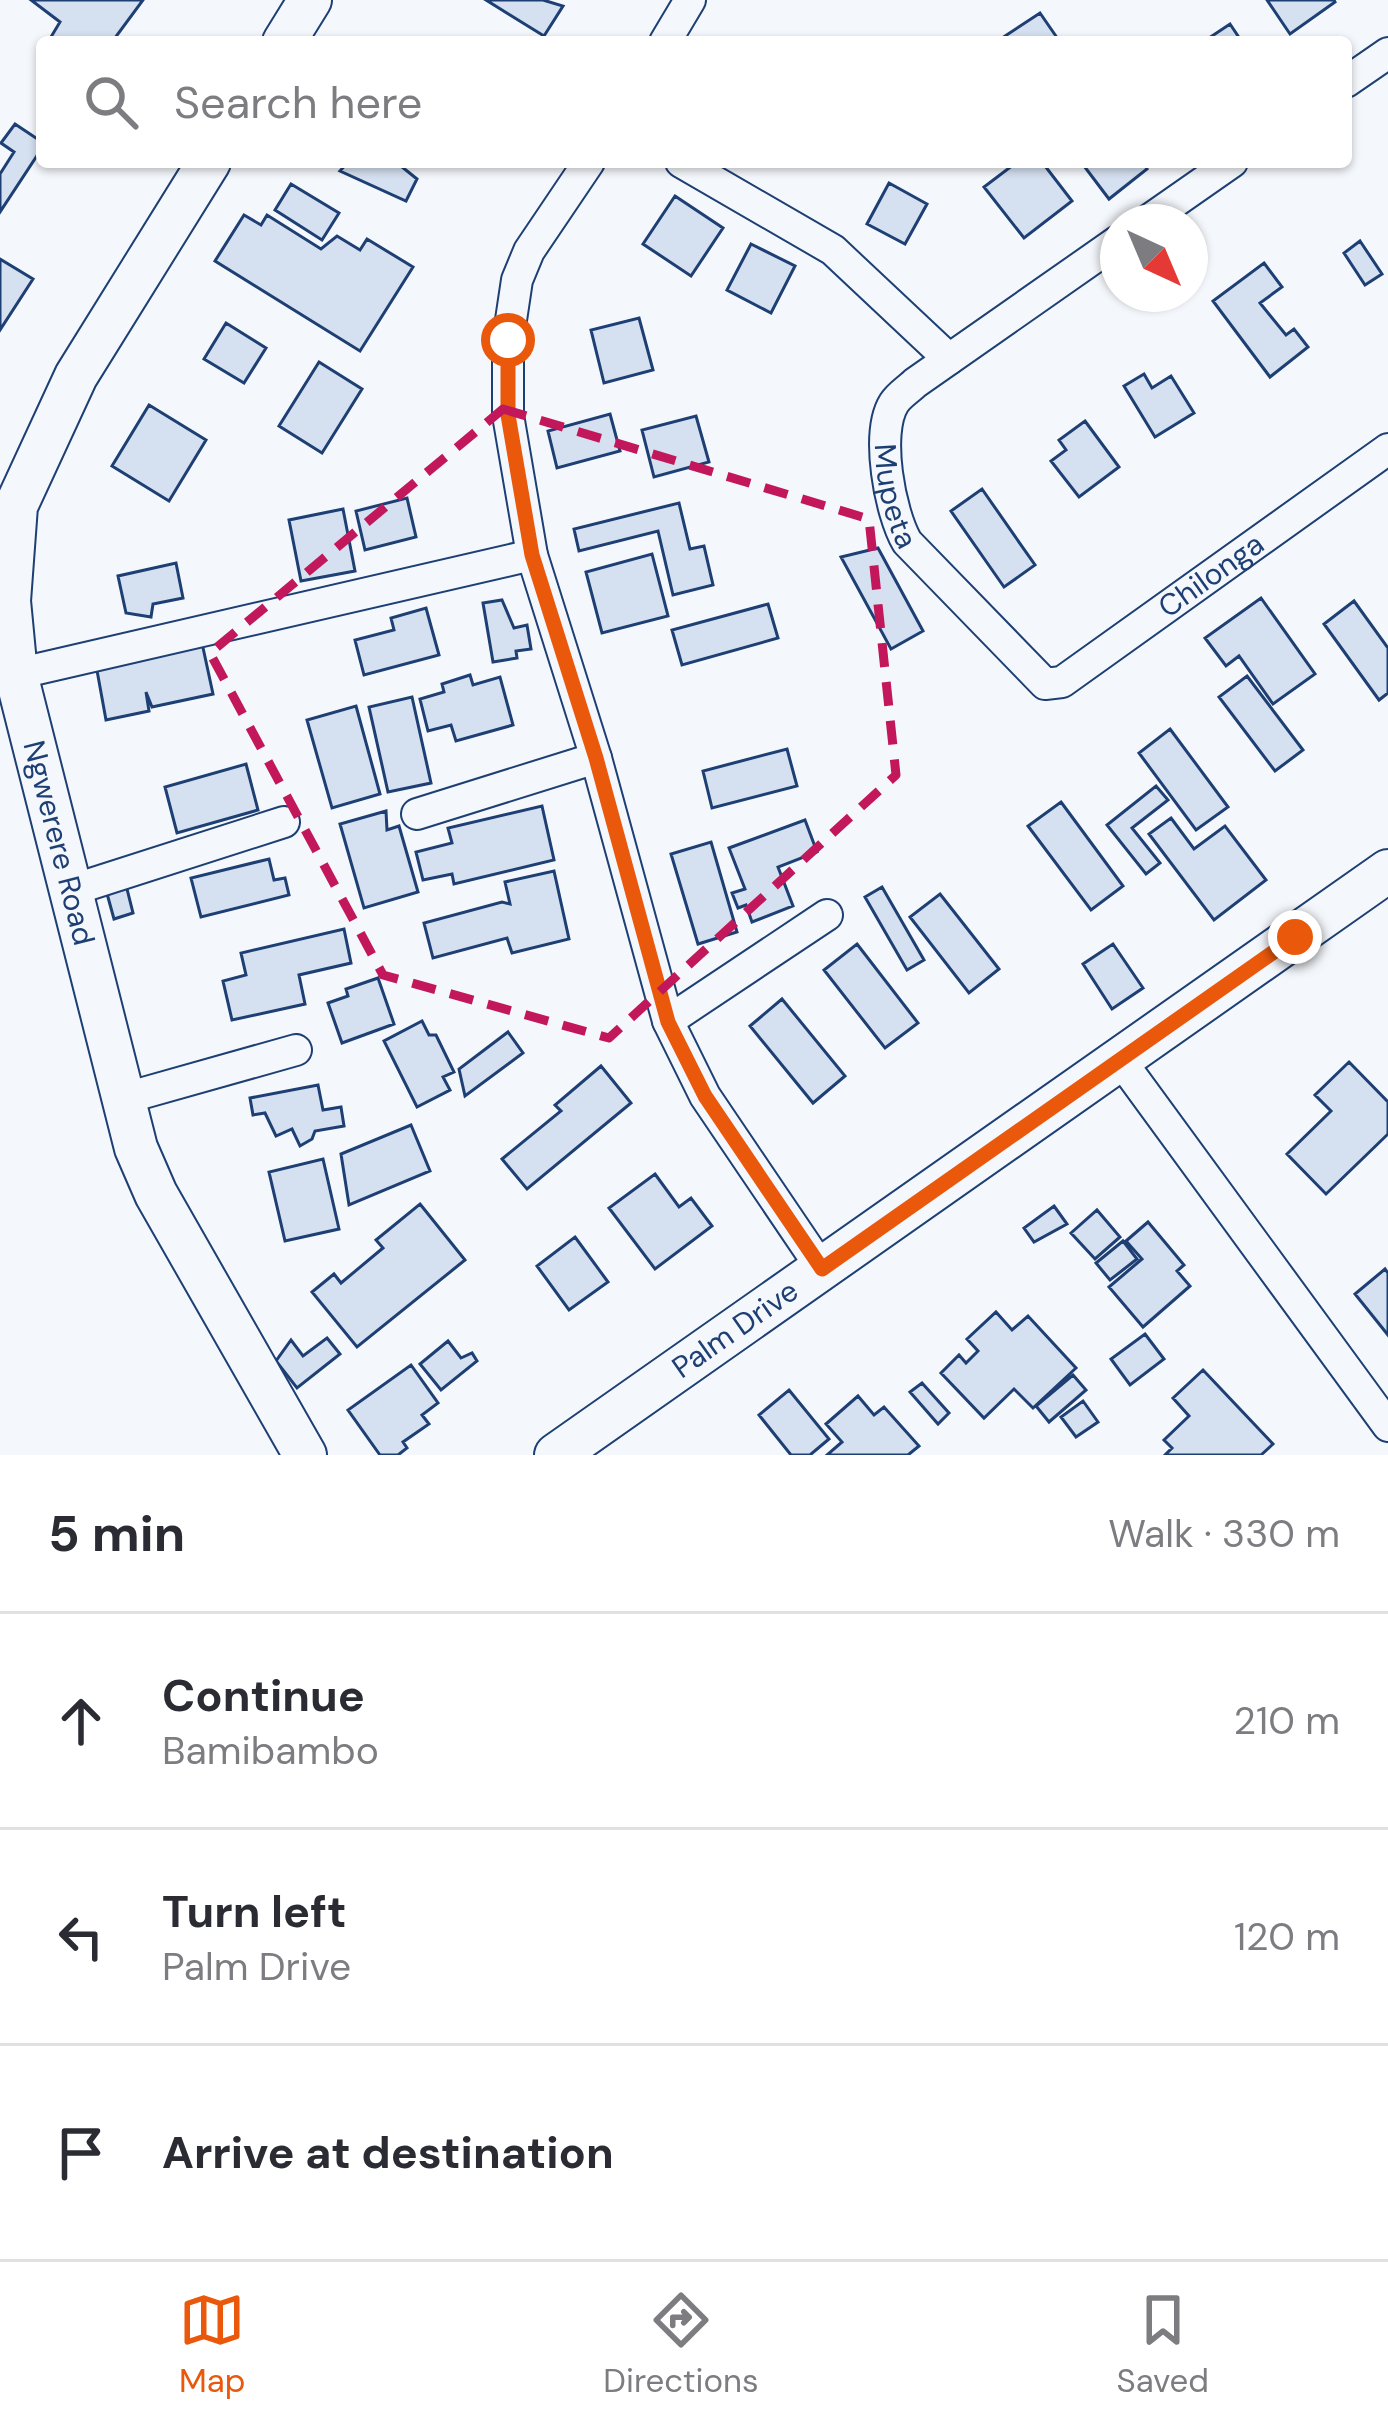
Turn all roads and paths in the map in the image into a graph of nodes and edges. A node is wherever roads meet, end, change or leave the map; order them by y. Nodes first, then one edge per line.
1 (310, 0) edge
2 (690, 0) edge
3 (288, 36) edge
4 (668, 36) edge
5 (1388, 53) edge
6 (1352, 78) edge
7 (205, 168) edge
8 (585, 168) edge
9 (691, 168) edge
10 (1223, 168) edge
11 (1172, 204) edge
12 (1100, 255) edge
13 (950, 359) junction
14 (1388, 449) edge
15 (8, 501) edge
16 (532, 555) junction
17 (1032, 672) joint
18 (16, 674) junction
19 (596, 758) junction
20 (417, 814) dead end
21 (284, 822) dead end
22 (1388, 871) edge
23 (69, 891) junction
24 (827, 915) dead end
25 (668, 1022) junction
26 (296, 1049) dead end
27 (1121, 1061) junction
28 (122, 1099) junction
29 (822, 1269) junction
30 (1388, 1426) edge
31 (305, 1455) edge
32 (556, 1455) edge

1 - 3 street
2 - 4 street
5 - 6 street
7 - 15 street, Ngwerere Road
8 - 16 street
9 - 13 street
10 - 11 street
12 - 13 street, Mupeta
13 - 17 street, Mupeta
14 - 17 street, Chilonga
15 - 18 street, Ngwerere Road
16 - 18 street
16 - 19 street
18 - 23 street, Ngwerere Road
19 - 20 street
19 - 25 street
21 - 23 street
22 - 27 street, Palm Drive
23 - 28 street, Ngwerere Road
24 - 25 street
25 - 29 street
26 - 28 street
27 - 29 street, Palm Drive
27 - 30 street
28 - 31 street, Ngwerere Road
29 - 32 street, Palm Drive

